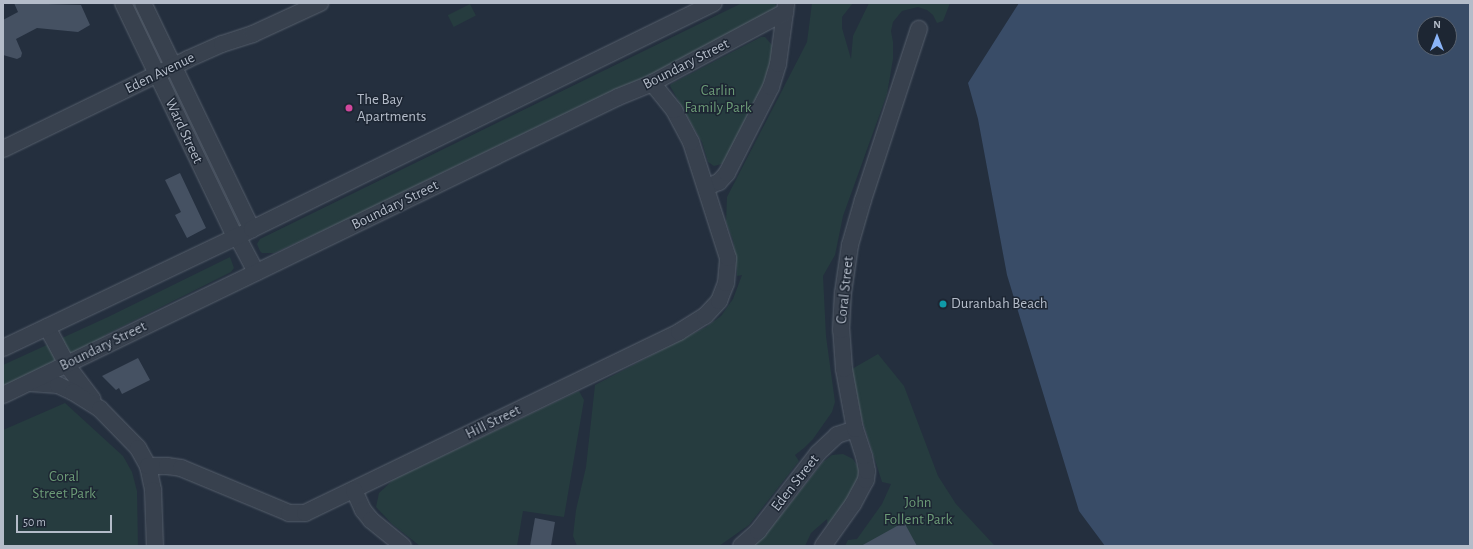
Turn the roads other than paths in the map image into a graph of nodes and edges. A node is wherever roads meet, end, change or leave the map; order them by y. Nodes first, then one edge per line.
1 (123, 3) edge
2 (143, 3) edge
3 (320, 3) edge
4 (714, 3) edge
5 (786, 8) edge
6 (919, 29) dead end
7 (173, 67) junction
8 (158, 74) junction
9 (652, 83) junction
10 (3, 149) edge
11 (706, 187) junction
12 (252, 229) junction
13 (236, 237) junction
14 (256, 272) junction
15 (47, 327) junction
16 (3, 348) edge
17 (67, 364) junction
18 (26, 383) junction
19 (3, 395) edge
20 (100, 410) junction
21 (855, 429) junction
22 (148, 466) junction
23 (354, 490) junction
24 (156, 546) edge
25 (403, 546) edge
26 (741, 546) edge
27 (823, 546) edge

1 - 8 street, Ward Street
2 - 7 street, Ward Street
3 - 7 street, Eden Avenue
4 - 12 street
5 - 9 street, Boundary Street
5 - 11 street
6 - 21 street, Coral Street
7 - 8 street, Eden Avenue
7 - 12 street, Ward Street
8 - 10 street, Eden Avenue
8 - 13 street, Ward Street
9 - 11 street, Hill Street
9 - 14 street, Boundary Street
11 - 23 street, Hill Street
12 - 13 street
13 - 14 street, Ward Street
13 - 15 street
14 - 17 street, Boundary Street
15 - 16 street
15 - 17 street
17 - 18 street, Boundary Street
17 - 20 street
18 - 19 street, Boundary Street
18 - 20 street
20 - 22 street
21 - 26 street, Eden Street
21 - 27 street, Coral Street
22 - 23 street, Hill Street
22 - 24 street
23 - 25 street

